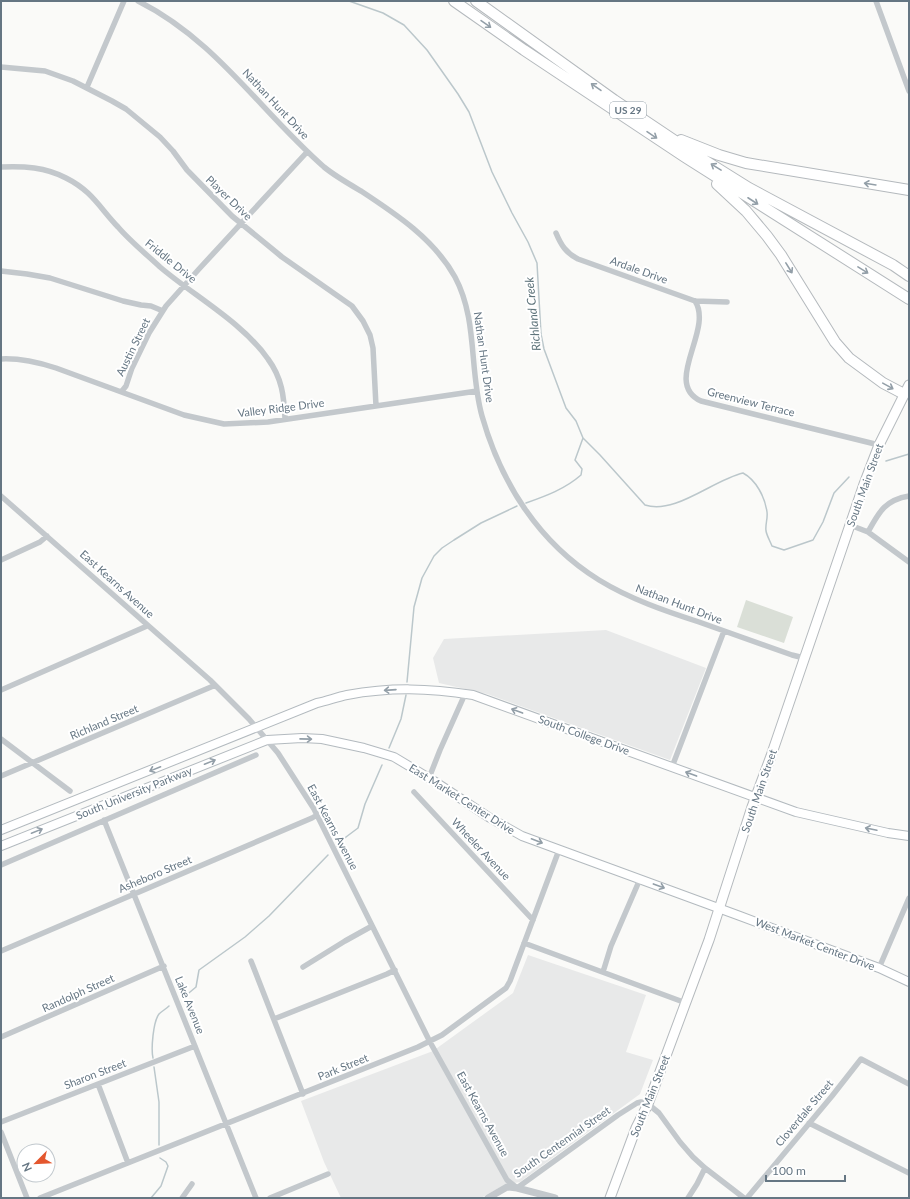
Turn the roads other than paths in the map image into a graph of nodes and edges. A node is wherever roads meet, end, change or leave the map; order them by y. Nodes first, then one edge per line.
1 (124, 1) edge
2 (138, 1) edge
3 (454, 1) edge
4 (476, 1) edge
5 (876, 1) edge
6 (1, 67) edge
7 (87, 88) junction
8 (909, 91) edge
9 (662, 132) junction
10 (307, 152) junction
11 (685, 157) junction
12 (1, 167) edge
13 (909, 190) edge
14 (241, 223) junction
15 (556, 233) dead end
16 (1, 271) edge
17 (909, 276) edge
18 (185, 286) junction
19 (909, 299) edge
20 (695, 301) junction
21 (727, 302) dead end
22 (163, 311) junction
23 (1, 359) edge
24 (909, 385) edge
25 (477, 391) junction
26 (122, 392) junction
27 (904, 394) junction
28 (376, 406) junction
29 (285, 419) junction
30 (879, 445) junction
31 (1, 496) edge
32 (909, 496) edge
33 (850, 525) junction
34 (868, 532) junction
35 (47, 536) junction
36 (1, 560) edge
37 (909, 562) edge
38 (147, 626) junction
39 (724, 631) junction
40 (804, 658) junction
41 (214, 685) junction
42 (1, 690) edge
43 (464, 694) junction
44 (256, 727) junction
45 (1, 739) edge
46 (267, 740) junction
47 (256, 755) dead end
48 (32, 763) junction
49 (672, 767) junction
50 (1, 776) edge
51 (429, 778) junction
52 (70, 791) dead end
53 (414, 792) dead end
54 (756, 797) junction
55 (317, 815) junction
56 (104, 820) junction
57 (1, 830) edge
58 (909, 836) edge
59 (1, 846) edge
60 (559, 850) junction
61 (1, 865) edge
62 (640, 879) junction
63 (134, 894) junction
64 (909, 898) edge
65 (720, 908) junction
66 (532, 920) junction
67 (372, 926) junction
68 (524, 943) junction
69 (1, 951) edge
70 (251, 961) dead end
71 (164, 966) junction
72 (303, 967) dead end
73 (879, 968) junction
74 (395, 970) junction
75 (603, 972) junction
76 (909, 982) edge
77 (686, 1003) junction
78 (274, 1019) junction
79 (1, 1037) edge
80 (430, 1042) junction
81 (195, 1046) junction
82 (98, 1084) junction
83 (909, 1084) edge
84 (303, 1094) junction
85 (648, 1104) junction
86 (1, 1122) edge
87 (809, 1123) junction
88 (227, 1124) junction
89 (1, 1132) edge
90 (128, 1163) junction
91 (705, 1168) junction
92 (909, 1172) edge
93 (328, 1174) dead end
94 (192, 1184) dead end
95 (517, 1188) junction
96 (541, 1197) edge
97 (27, 1198) edge
98 (40, 1198) edge
99 (182, 1198) edge
100 (256, 1198) edge
101 (270, 1198) edge
102 (488, 1198) edge
103 (555, 1198) edge
104 (610, 1198) edge
105 (688, 1198) edge
106 (745, 1198) edge

1 - 7 street
2 - 10 street, Nathan Hunt Drive
3 -> 11 highway, US 29
9 -> 4 highway, US 29
5 - 8 street
6 - 7 street, Player Drive
7 - 14 street, Player Drive
13 -> 9 highway
17 -> 9 highway, US 29
10 - 14 street, Austin Street
10 - 25 street, Nathan Hunt Drive
11 -> 19 highway, US 29
11 -> 27 highway
12 - 18 street, Friddle Drive
14 - 18 street, Austin Street
14 - 28 street, Player Drive
15 - 20 street, Ardale Drive
16 - 22 street
18 - 22 street, Austin Street
18 - 29 street, Friddle Drive
20 - 21 street, Ardale Drive
20 - 30 street, Greenview Terrace
22 - 26 street, Austin Street
23 - 26 street, Valley Ridge Drive
24 - 27 main road, South Main Street
25 - 28 street, Valley Ridge Drive
25 - 39 street, Nathan Hunt Drive
26 - 29 street, Valley Ridge Drive
27 - 30 main road, South Main Street
28 - 29 street, Valley Ridge Drive
30 - 33 main road, South Main Street
31 - 35 street, East Kearns Avenue
32 - 34 street
33 - 34 street
33 - 40 main road, South Main Street
34 - 37 street
35 - 36 street
35 - 38 street, East Kearns Avenue
38 - 41 street, East Kearns Avenue
38 - 42 street
39 - 40 street, Nathan Hunt Drive
39 - 49 street
40 - 54 main road, South Main Street
41 - 44 street, East Kearns Avenue
41 - 48 street, Richland Street
43 -> 44 main road, South College Drive
49 -> 43 main road, South College Drive
43 - 51 street
44 - 46 street, East Kearns Avenue
44 -> 57 main road, South University Parkway
45 - 48 street
46 -> 51 main road, East Market Center Drive
46 - 55 street, East Kearns Avenue
59 -> 46 main road, South University Parkway
47 - 56 street
48 - 50 street, Richland Street
48 - 52 street
54 -> 49 main road, South College Drive
51 -> 60 main road, East Market Center Drive
53 - 66 street, Wheeler Avenue
58 -> 54 main road, South College Drive
54 - 65 main road, South Main Street
55 - 63 street, Asheboro Street
55 - 67 street, East Kearns Avenue
56 - 61 street
56 - 63 street, Lake Avenue
60 - 62 main road, East Market Center Drive
60 - 66 street, Park Street
62 -> 65 main road, East Market Center Drive
62 - 75 street
63 - 69 street, Asheboro Street
63 - 71 street, Lake Avenue
64 - 73 street
65 - 73 main road, West Market Center Drive
65 - 77 main road, South Main Street
66 - 68 street, Park Street
67 - 72 street
67 - 74 street, East Kearns Avenue
68 - 75 street
68 - 80 street, Park Street
70 - 78 street
71 - 79 street, Randolph Street
71 - 81 street, Lake Avenue
73 - 76 main road, West Market Center Drive
74 - 78 street
74 - 80 street, East Kearns Avenue
75 - 77 street
77 - 85 main road, South Main Street
78 - 84 street
80 - 84 street, Park Street
80 - 95 street, East Kearns Avenue
81 - 82 street, Sharon Street
81 - 88 street, Lake Avenue
82 - 86 street, Sharon Street
82 - 90 street
83 - 87 street, Cloverdale Street
84 - 88 street, Park Street
85 - 91 street
85 - 95 street, South Centennial Street
85 - 104 main road, South Main Street
87 - 92 street
87 - 106 street, Cloverdale Street
88 - 90 street, Park Street
88 - 100 street, Lake Avenue
89 - 97 street
90 - 98 street, Park Street
91 - 105 street
91 - 106 street
93 - 101 street
94 - 99 street
95 - 96 street
95 - 102 street, South Centennial Street
96 - 103 street

